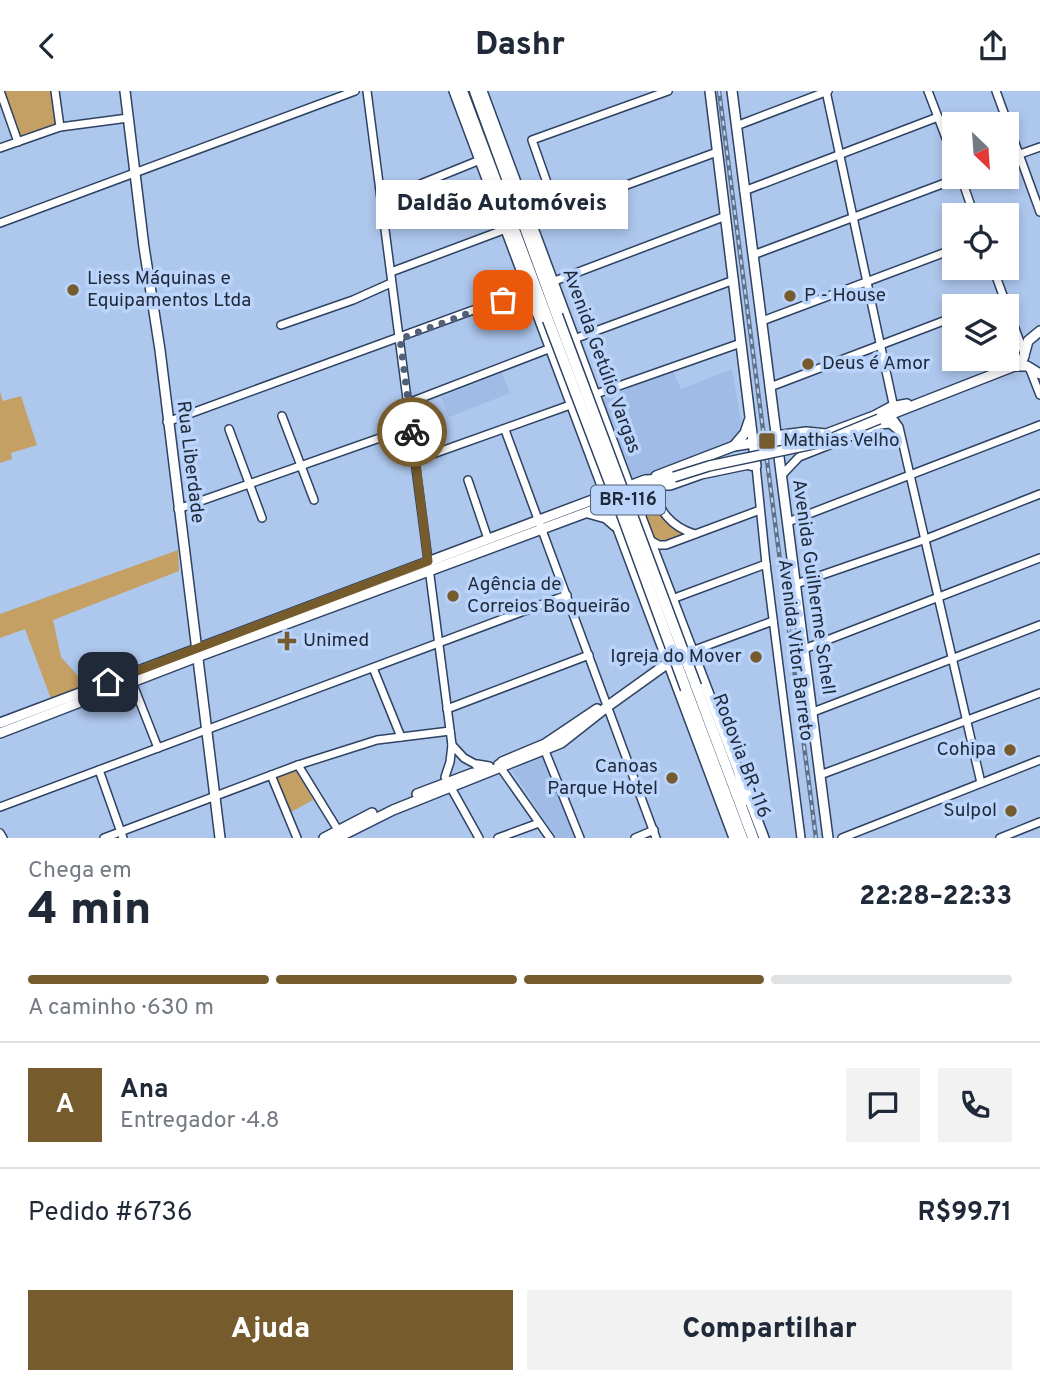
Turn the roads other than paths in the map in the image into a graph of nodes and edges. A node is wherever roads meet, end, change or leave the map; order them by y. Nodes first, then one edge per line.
1 (0, 91) edge
2 (55, 91) edge
3 (125, 91) edge
4 (355, 91) edge
5 (367, 91) edge
6 (454, 91) edge
7 (461, 91) edge
8 (478, 91) edge
9 (668, 91) edge
10 (710, 91) edge
11 (732, 91) edge
12 (827, 91) edge
13 (928, 91) edge
14 (996, 91) edge
15 (1004, 112) edge
16 (490, 113) joint
17 (938, 117) junction
18 (128, 118) junction
19 (466, 122) junction
20 (736, 126) junction
21 (60, 127) junction
22 (942, 128) edge
23 (18, 142) junction
24 (1040, 147) edge
25 (0, 148) edge
26 (717, 152) junction
27 (840, 154) junction
28 (1019, 155) joint
29 (480, 160) junction
30 (135, 173) junction
31 (942, 184) edge
32 (744, 191) junction
33 (381, 199) junction
34 (557, 211) junction
35 (1040, 212) edge
36 (726, 216) junction
37 (853, 218) junction
38 (531, 220) junction
39 (0, 223) edge
40 (506, 229) junction
41 (942, 254) edge
42 (752, 255) junction
43 (391, 272) junction
44 (734, 280) junction
45 (552, 282) junction
46 (869, 282) junction
47 (391, 283) junction
48 (528, 290) junction
49 (553, 317) junction
50 (762, 321) junction
51 (942, 322) edge
52 (281, 325) dead end
53 (1040, 331) edge
54 (400, 339) junction
55 (574, 339) junction
56 (1019, 341) edge
57 (741, 343) junction
58 (883, 345) junction
59 (551, 348) junction
60 (1024, 356) junction
61 (1019, 361) edge
62 (1019, 367) edge
63 (1029, 367) junction
64 (1002, 371) edge
65 (1040, 374) edge
66 (770, 387) junction
67 (596, 394) junction
68 (1040, 395) edge
69 (926, 401) junction
70 (408, 403) junction
71 (573, 404) junction
72 (895, 405) junction
73 (282, 416) dead end
74 (750, 416) junction
75 (882, 418) junction
76 (167, 422) junction
77 (1040, 425) edge
78 (411, 427) junction
79 (229, 429) dead end
80 (505, 430) junction
81 (900, 432) junction
82 (775, 436) junction
83 (753, 443) junction
84 (734, 446) junction
85 (617, 454) junction
86 (416, 460) junction
87 (594, 463) junction
88 (300, 465) junction
89 (754, 465) junction
90 (625, 475) junction
91 (780, 476) junction
92 (912, 476) junction
93 (468, 480) dead end
94 (643, 481) junction
95 (664, 482) junction
96 (250, 484) junction
97 (602, 484) junction
98 (631, 491) junction
99 (1040, 493) edge
100 (605, 495) junction
101 (594, 499) junction
102 (314, 500) dead end
103 (609, 505) junction
104 (178, 509) junction
105 (760, 510) junction
106 (586, 513) junction
107 (262, 518) dead end
108 (643, 522) junction
109 (788, 522) junction
110 (541, 524) junction
111 (696, 534) junction
112 (621, 535) junction
113 (649, 537) junction
114 (488, 538) junction
115 (926, 539) junction
116 (1040, 558) edge
117 (766, 564) junction
118 (429, 566) junction
119 (796, 584) junction
120 (567, 595) junction
121 (938, 598) junction
122 (673, 599) junction
123 (773, 621) junction
124 (1040, 625) edge
125 (438, 644) junction
126 (804, 649) junction
127 (692, 651) junction
128 (196, 653) junction
129 (589, 655) junction
130 (952, 659) junction
131 (668, 663) junction
132 (373, 668) junction
133 (132, 682) junction
134 (1040, 693) edge
135 (608, 706) junction
136 (447, 709) junction
137 (813, 712) junction
138 (966, 721) junction
139 (0, 723) edge
140 (206, 729) junction
141 (450, 731) junction
142 (0, 733) edge
143 (401, 737) junction
144 (452, 744) junction
145 (158, 748) junction
146 (545, 751) junction
147 (1040, 760) edge
148 (298, 765) junction
149 (496, 766) junction
150 (99, 770) junction
151 (479, 771) junction
152 (271, 775) junction
153 (740, 775) junction
154 (821, 775) junction
155 (448, 782) junction
156 (981, 783) junction
157 (214, 796) junction
158 (0, 807) edge
159 (1040, 822) edge
160 (539, 823) junction
161 (730, 827) joint
162 (653, 829) junction
163 (338, 834) edge
164 (122, 835) edge
165 (744, 837) edge
166 (104, 838) edge
167 (220, 838) edge
168 (297, 838) edge
169 (324, 838) edge
170 (479, 838) edge
171 (498, 838) edge
172 (550, 838) edge
173 (580, 838) edge
174 (635, 838) edge
175 (656, 838) edge
176 (764, 838) edge
177 (802, 838) edge
178 (828, 838) edge
179 (842, 838) edge
180 (1000, 838) edge

1 - 23 street
2 - 21 street
3 - 18 main road, Rua Liberdade
4 - 30 street
5 - 33 street
6 - 19 main road
7 - 19 highway, BR-116
7 - 49 highway, BR-116
8 - 16 highway, BR-116
8 - 49 highway, BR-116
9 - 34 street
10 - 26 main road
11 - 20 main road, Avenida Guilherme Schell
12 - 20 street
12 - 27 street
13 - 17 street
14 - 15 street
16 - 38 main road, Avenida Getúlio Vargas
17 - 22 street
17 - 27 street
18 - 21 street
18 - 30 main road, Rua Liberdade
19 - 29 main road
20 - 32 main road, Avenida Guilherme Schell
21 - 23 street
23 - 25 street
24 - 28 street
26 - 34 street
26 - 36 main road
27 - 32 street
27 - 37 street
28 - 35 street
29 - 33 street
29 - 40 main road
30 - 39 street
30 - 76 main road, Rua Liberdade
31 - 37 street
32 - 42 main road, Avenida Guilherme Schell
33 - 43 street
34 - 38 street
36 - 44 main road
36 - 45 street
37 - 42 street
37 - 46 street
38 - 45 main road, Avenida Getúlio Vargas
40 - 43 street
40 - 48 main road
41 - 46 street
42 - 50 main road, Avenida Guilherme Schell
43 - 47 street
44 - 55 street
44 - 57 main road
45 - 55 main road, Avenida Getúlio Vargas
46 - 50 street
46 - 58 street
47 - 52 street
47 - 54 street
48 - 54 street
48 - 59 main road
49 - 165 highway, Rodovia BR-116 / BR-116, bridge
49 - 165 highway, Rodovia BR-116 / BR-116, bridge
50 - 66 main road, Avenida Guilherme Schell
51 - 58 street
53 - 60 main road
54 - 70 street
54 - 76 street
55 - 67 main road, Avenida Getúlio Vargas
56 - 60 street
57 - 67 street
57 - 74 main road
58 - 66 street
58 - 72 street
59 - 70 street
59 - 71 main road
60 - 61 main road
60 - 63 street
62 - 63 main road
63 - 65 main road
63 - 68 street
64 - 69 main road
66 - 82 main road, Avenida Guilherme Schell
67 - 85 main road, Avenida Getúlio Vargas
69 - 72 main road
69 - 75 main road
70 - 78 street
71 - 80 street
71 - 87 main road
72 - 75 street
72 - 82 main road
73 - 88 street
74 - 83 main road
74 - 84 main road
75 - 81 street
75 - 95 main road, bridge
76 - 104 main road, Rua Liberdade
77 - 92 street
78 - 86 street
78 - 88 street
79 - 96 street
80 - 86 street
80 - 110 street
81 - 91 street
81 - 92 street
82 - 91 main road, Avenida Guilherme Schell
83 - 84 main road
83 - 89 main road
84 - 94 main road
85 - 87 main road
85 - 90 main road, Avenida Getúlio Vargas
86 - 118 street
87 - 97 main road
88 - 96 street
88 - 102 street
89 - 95 main road
89 - 105 street, Avenida Vitor Barreto
90 - 94 main road
90 - 98 main road, Avenida Getúlio Vargas
91 - 109 main road, Avenida Guilherme Schell
92 - 109 street
92 - 115 street
93 - 114 street
94 - 95 main road
94 - 98 main road
95 - 98 main road
95 - 108 main road
95 - 111 street
96 - 104 street
96 - 107 street
97 - 100 main road
97 - 101 main road
98 - 100 main road
98 - 103 main road
98 - 108 main road, Avenida Getúlio Vargas
99 - 115 street
100 - 101 main road
100 - 103 main road
101 - 110 main road
103 - 106 main road
103 - 112 main road
104 - 128 main road, Rua Liberdade
105 - 111 street
105 - 117 street, Avenida Vitor Barreto
106 - 110 main road
106 - 112 main road
108 - 112 main road
108 - 113 main road, Avenida Getúlio Vargas
109 - 119 main road, Avenida Guilherme Schell
110 - 114 main road
110 - 118 main road
110 - 120 street
111 - 113 street
112 - 131 main road
113 - 122 main road, Avenida Getúlio Vargas
114 - 118 main road
115 - 119 street
115 - 121 street
116 - 121 street
117 - 122 street
117 - 123 street, Avenida Vitor Barreto
118 - 125 street
118 - 128 main road
119 - 126 main road, Avenida Guilherme Schell
120 - 125 street
120 - 129 street
121 - 126 street
121 - 130 street
122 - 127 main road, Avenida Getúlio Vargas
123 - 127 street
123 - 177 street, Avenida Vitor Barreto
124 - 130 street
125 - 132 street
125 - 136 street
126 - 137 main road, Avenida Guilherme Schell
127 - 153 main road, Avenida Getúlio Vargas
128 - 133 main road
128 - 139 main road
128 - 140 main road, Rua Liberdade
129 - 135 street
129 - 136 street
130 - 137 street
130 - 138 street
131 - 135 main road
131 - 161 main road
132 - 140 street
132 - 143 street
133 - 142 main road
133 - 145 street
134 - 138 street
135 - 146 main road
135 - 149 main road
135 - 162 street
136 - 141 street
137 - 154 main road, Avenida Guilherme Schell
138 - 154 street
138 - 156 street
140 - 145 street
140 - 157 main road, Rua Liberdade
141 - 143 street
141 - 144 street
143 - 148 street
144 - 151 street
144 - 155 street
145 - 150 street
146 - 149 main road
146 - 173 street
147 - 156 street
148 - 152 street
148 - 163 street
149 - 151 main road
149 - 160 street
150 - 158 street
150 - 164 street
151 - 155 main road
152 - 157 street
152 - 168 street
153 - 165 highway
153 - 176 main road, Avenida Getúlio Vargas
154 - 178 main road, Avenida Guilherme Schell
155 - 163 main road
155 - 163 main road
155 - 170 street
156 - 179 street
157 - 164 street
157 - 167 main road, Rua Liberdade
159 - 180 street
160 - 171 street
160 - 172 street
161 - 165 highway
162 - 174 street
162 - 175 street
163 - 169 main road
164 - 166 street

